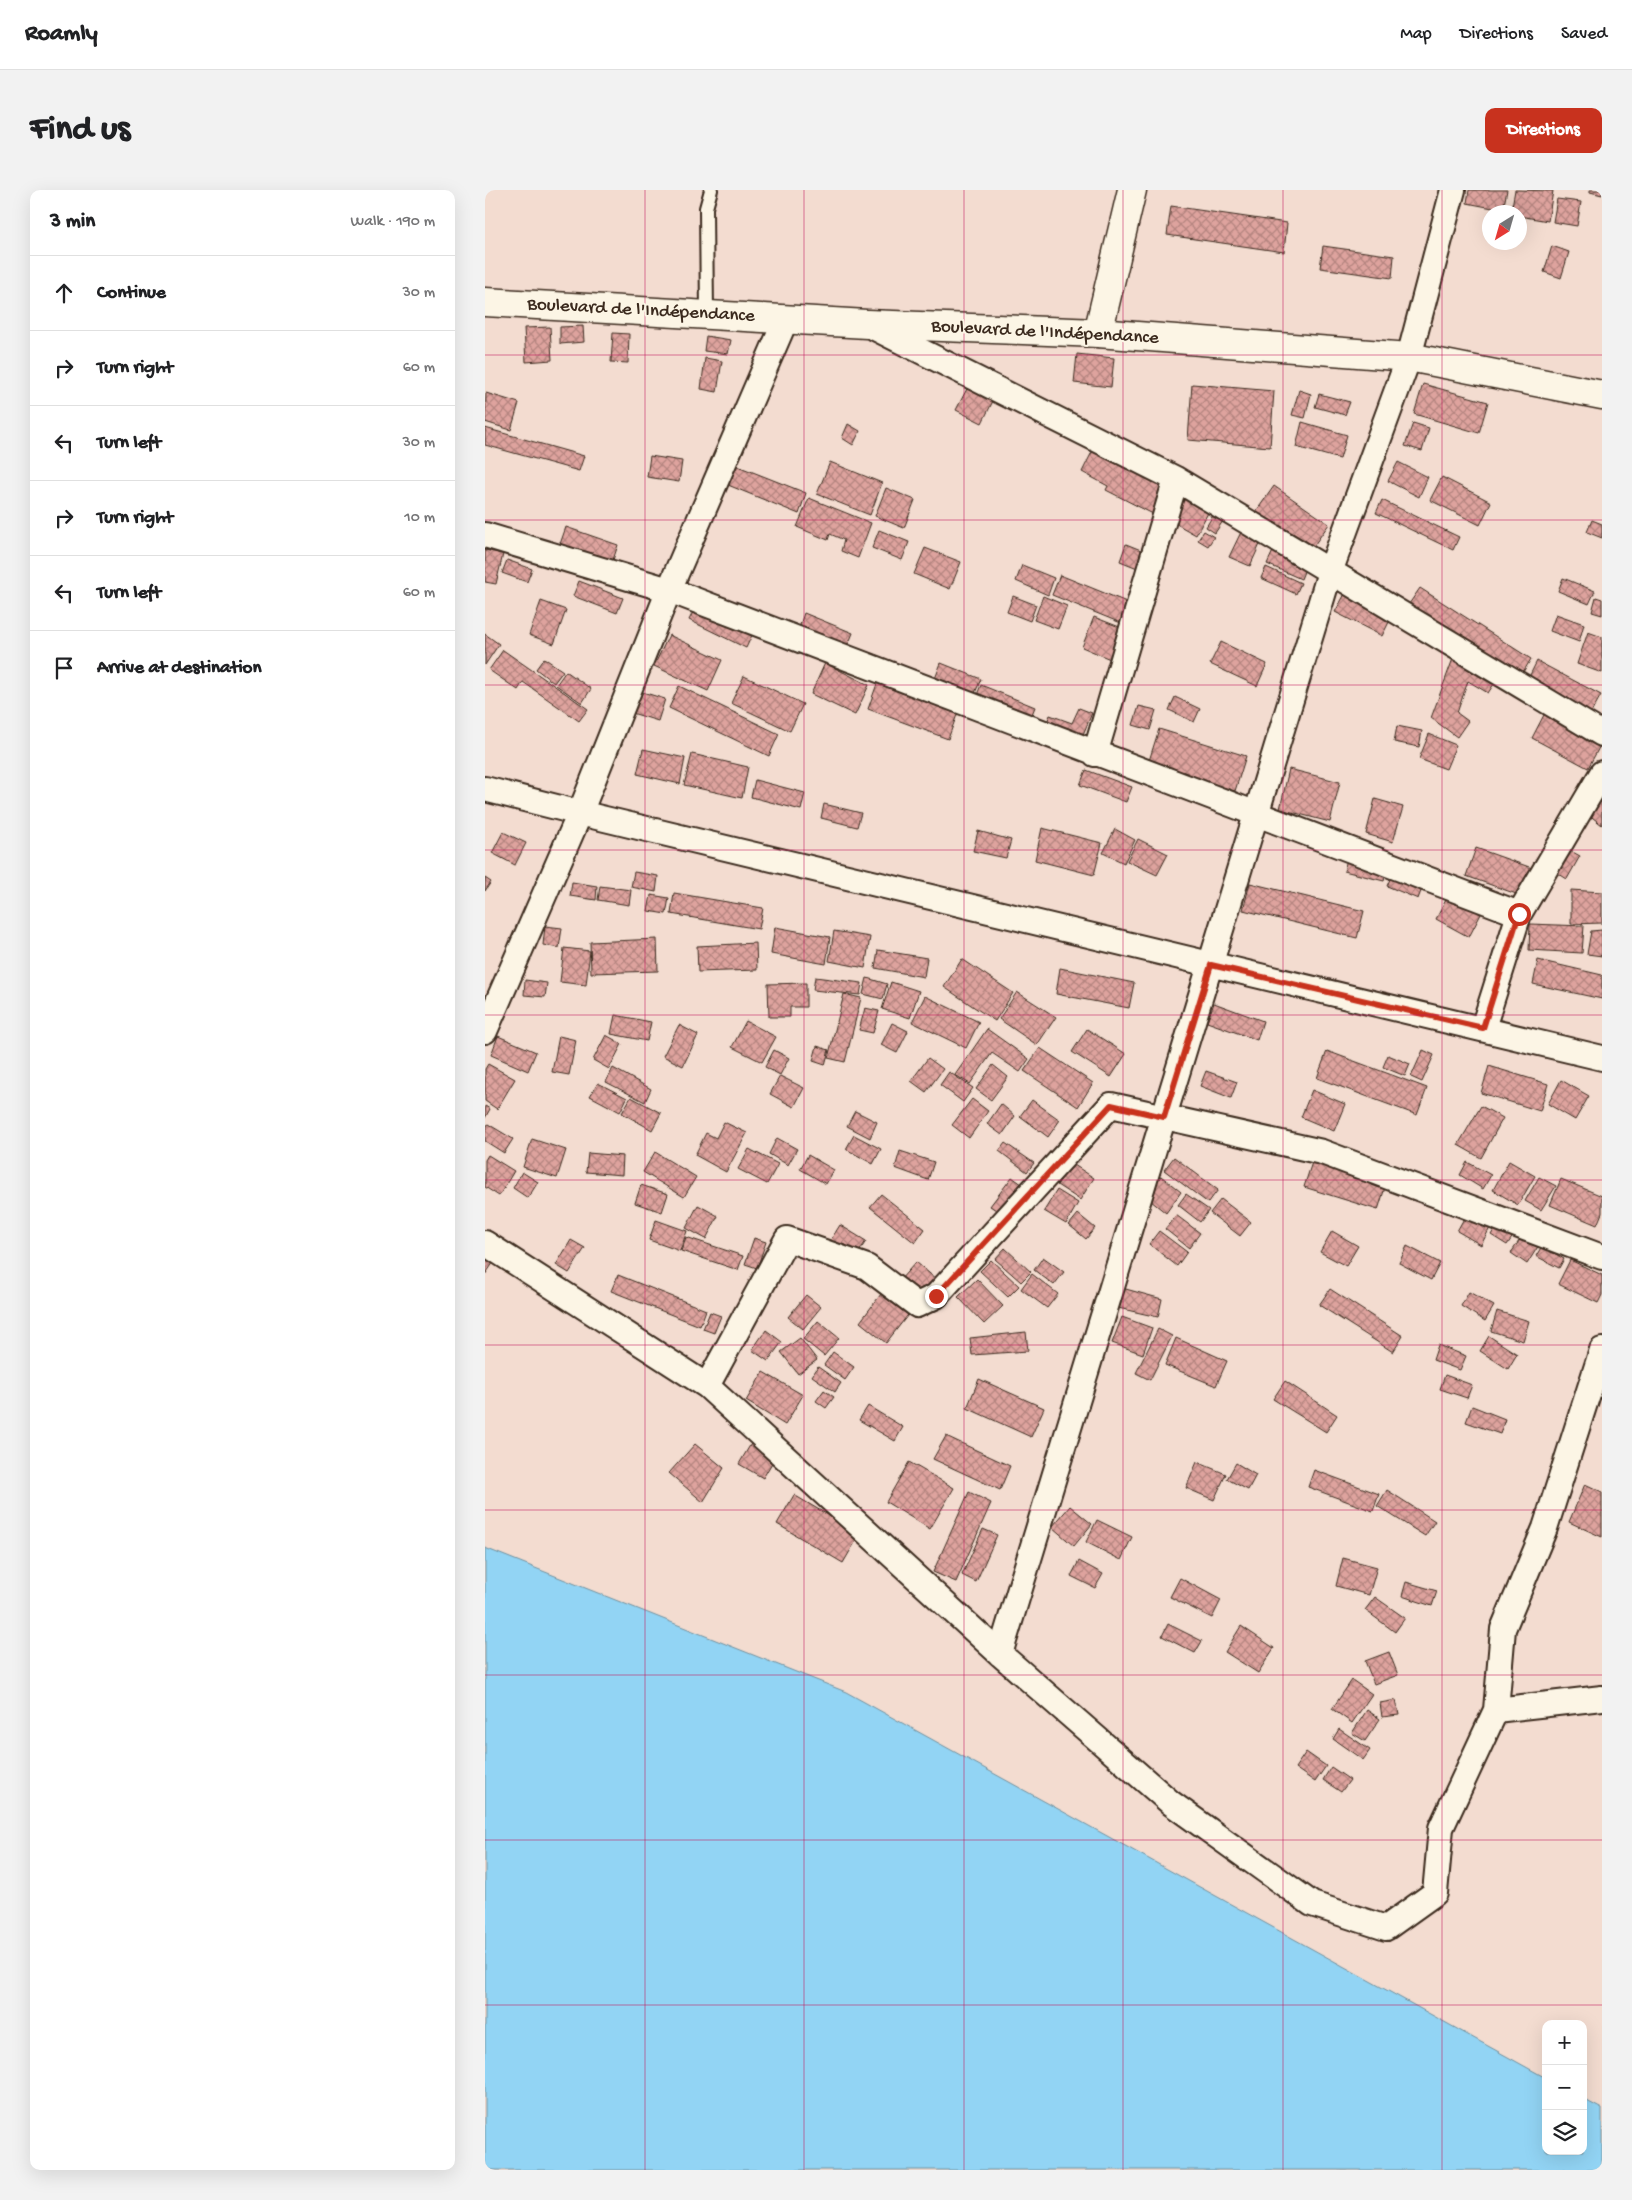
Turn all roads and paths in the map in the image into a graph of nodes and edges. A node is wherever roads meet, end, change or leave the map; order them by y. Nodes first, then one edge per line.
1 (711, 190) edge
2 (1132, 190) edge
3 (1453, 190) edge
4 (485, 302) edge
5 (707, 315) junction
6 (786, 319) junction
7 (867, 324) junction
8 (1098, 333) junction
9 (1409, 357) junction
10 (1602, 394) edge
11 (1176, 479) junction
12 (485, 535) edge
13 (1330, 572) junction
14 (669, 590) junction
15 (1602, 734) edge
16 (1095, 754) junction
17 (1601, 778) edge
18 (485, 789) edge
19 (580, 814) junction
20 (1256, 816) junction
21 (1519, 914) junction
22 (1211, 965) junction
23 (1483, 1028) junction
24 (485, 1031) edge
25 (1602, 1058) edge
26 (1164, 1117) junction
27 (485, 1243) edge
28 (1602, 1257) edge
29 (1602, 1350) edge
30 (707, 1386) junction
31 (1000, 1654) junction
32 (1602, 1698) edge
33 (1496, 1710) junction

1 - 5 lane
2 - 8 main road
3 - 9 street
4 - 5 main road, Boulevard de l'Indépendance
5 - 6 main road, Boulevard de l'Indépendance
6 - 7 main road, Boulevard de l'Indépendance
6 - 14 street
7 - 8 main road, Boulevard de l'Indépendance
7 - 11 street
8 - 9 main road, Boulevard de l'Indépendance
9 - 10 main road, Boulevard de l'Indépendance
9 - 13 street
11 - 13 street
11 - 16 street
12 - 14 street
13 - 15 street
13 - 20 street
14 - 16 street
14 - 19 street
16 - 20 street
17 - 21 street
18 - 19 street
19 - 22 street
19 - 24 street
20 - 21 street
20 - 22 street
21 - 23 street
22 - 23 street
22 - 26 street
23 - 25 street
26 - 28 street
26 - 30 street
26 - 31 street
27 - 30 street
29 - 33 street
30 - 31 street
31 - 33 street
32 - 33 street

